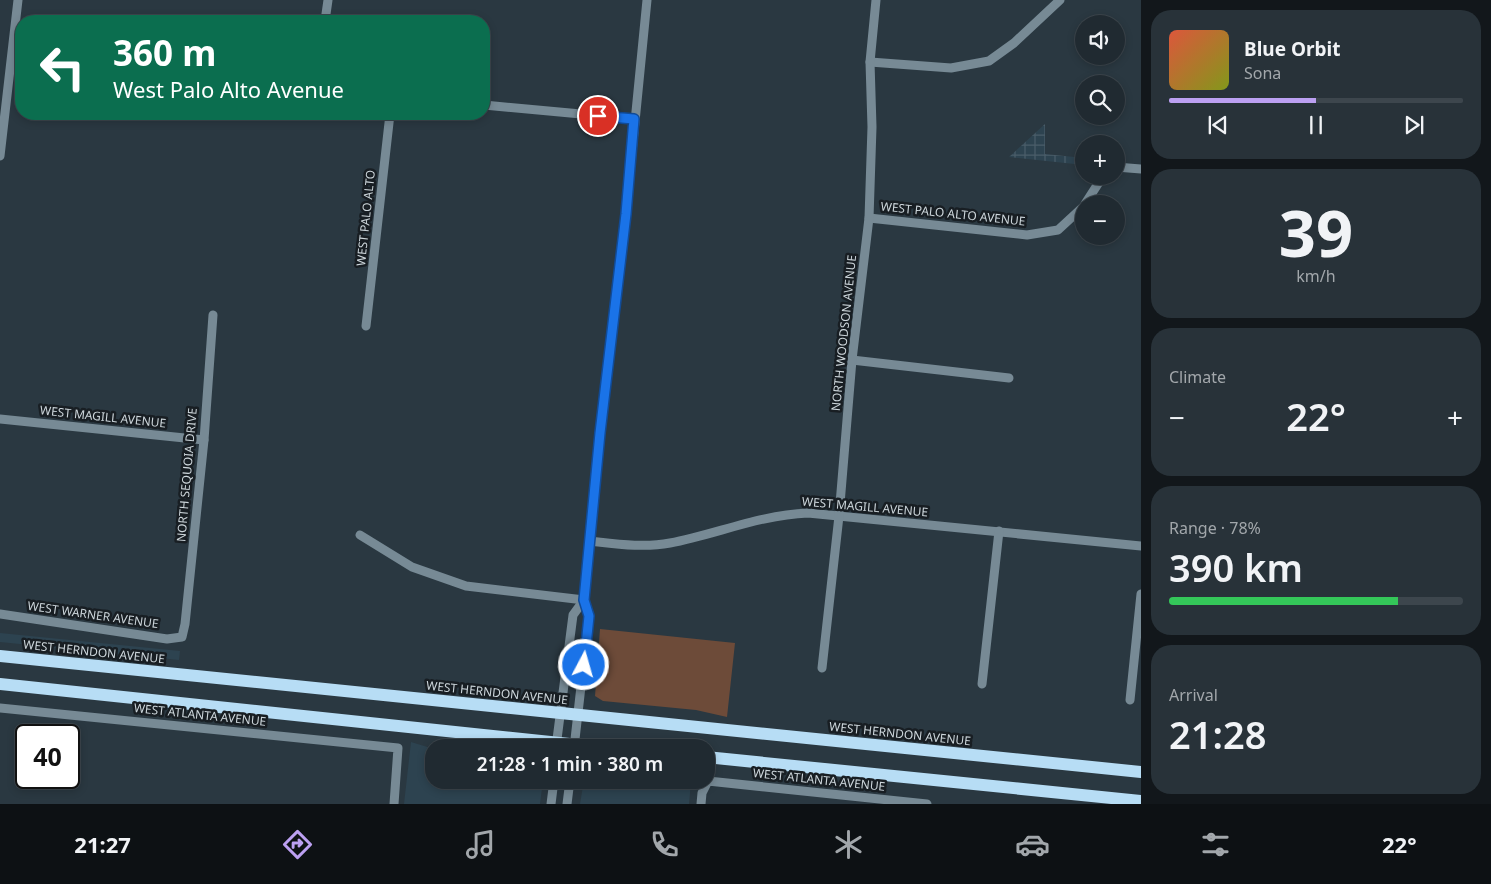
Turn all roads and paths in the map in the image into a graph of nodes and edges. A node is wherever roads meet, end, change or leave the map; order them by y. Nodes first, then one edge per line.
1 (18, 0) edge
2 (328, 0) edge
3 (647, 0) edge
4 (876, 0) edge
5 (1060, 0) edge
6 (17, 15) edge
7 (326, 15) edge
8 (15, 61) edge
9 (870, 62) junction
10 (490, 106) edge
11 (634, 119) junction
12 (389, 120) edge
13 (0, 156) edge
14 (1125, 168) edge
15 (1141, 169) edge
16 (1075, 214) edge
17 (869, 218) junction
18 (213, 315) dead end
19 (366, 326) dead end
20 (852, 360) junction
21 (1009, 378) dead end
22 (0, 419) edge
23 (204, 440) junction
24 (839, 516) junction
25 (999, 531) junction
26 (360, 535) dead end
27 (590, 541) junction
28 (1141, 546) edge
29 (1141, 594) edge
30 (584, 600) junction
31 (0, 614) edge
32 (182, 637) joint
33 (0, 656) edge
34 (822, 668) dead end
35 (0, 684) edge
36 (982, 684) dead end
37 (1130, 700) dead end
38 (0, 708) edge
39 (561, 714) junction
40 (578, 715) junction
41 (502, 739) edge
42 (558, 739) edge
43 (575, 739) edge
44 (715, 758) edge
45 (1141, 772) edge
46 (553, 789) edge
47 (569, 789) edge
48 (1141, 801) edge
49 (394, 804) edge
50 (551, 804) edge
51 (567, 804) edge
52 (701, 804) edge
53 (927, 804) edge

1 - 6 street
2 - 7 street
3 - 11 street
4 - 9 street, NORTH WOODSON AVENUE
5 - 9 street
8 - 13 street
9 - 17 street, NORTH WOODSON AVENUE
10 - 11 street
11 - 27 street
12 - 19 street, WEST PALO ALTO
14 - 15 street
16 - 17 street, WEST PALO ALTO AVENUE
17 - 20 street, NORTH WOODSON AVENUE
18 - 23 street, NORTH SEQUOIA DRIVE
20 - 21 street
20 - 24 street, NORTH WOODSON AVENUE
22 - 23 street, WEST MAGILL AVENUE
23 - 32 street, NORTH SEQUOIA DRIVE
24 - 25 street, WEST MAGILL AVENUE
24 - 27 street, WEST MAGILL AVENUE
24 - 34 street, NORTH WOODSON AVENUE
25 - 28 street, WEST MAGILL AVENUE
25 - 36 street
26 - 30 street
27 - 30 street
29 - 37 street
30 - 39 street
30 - 40 street
31 - 32 street, WEST WARNER AVENUE
33 - 39 main road, WEST HERNDON AVENUE
35 - 41 main road
38 - 49 street, WEST ATLANTA AVENUE
39 - 40 main road, WEST HERNDON AVENUE
39 - 42 street
40 - 43 street
40 - 45 main road, WEST HERNDON AVENUE
44 - 48 main road
46 - 50 street
47 - 51 street
52 - 53 street, WEST ATLANTA AVENUE

